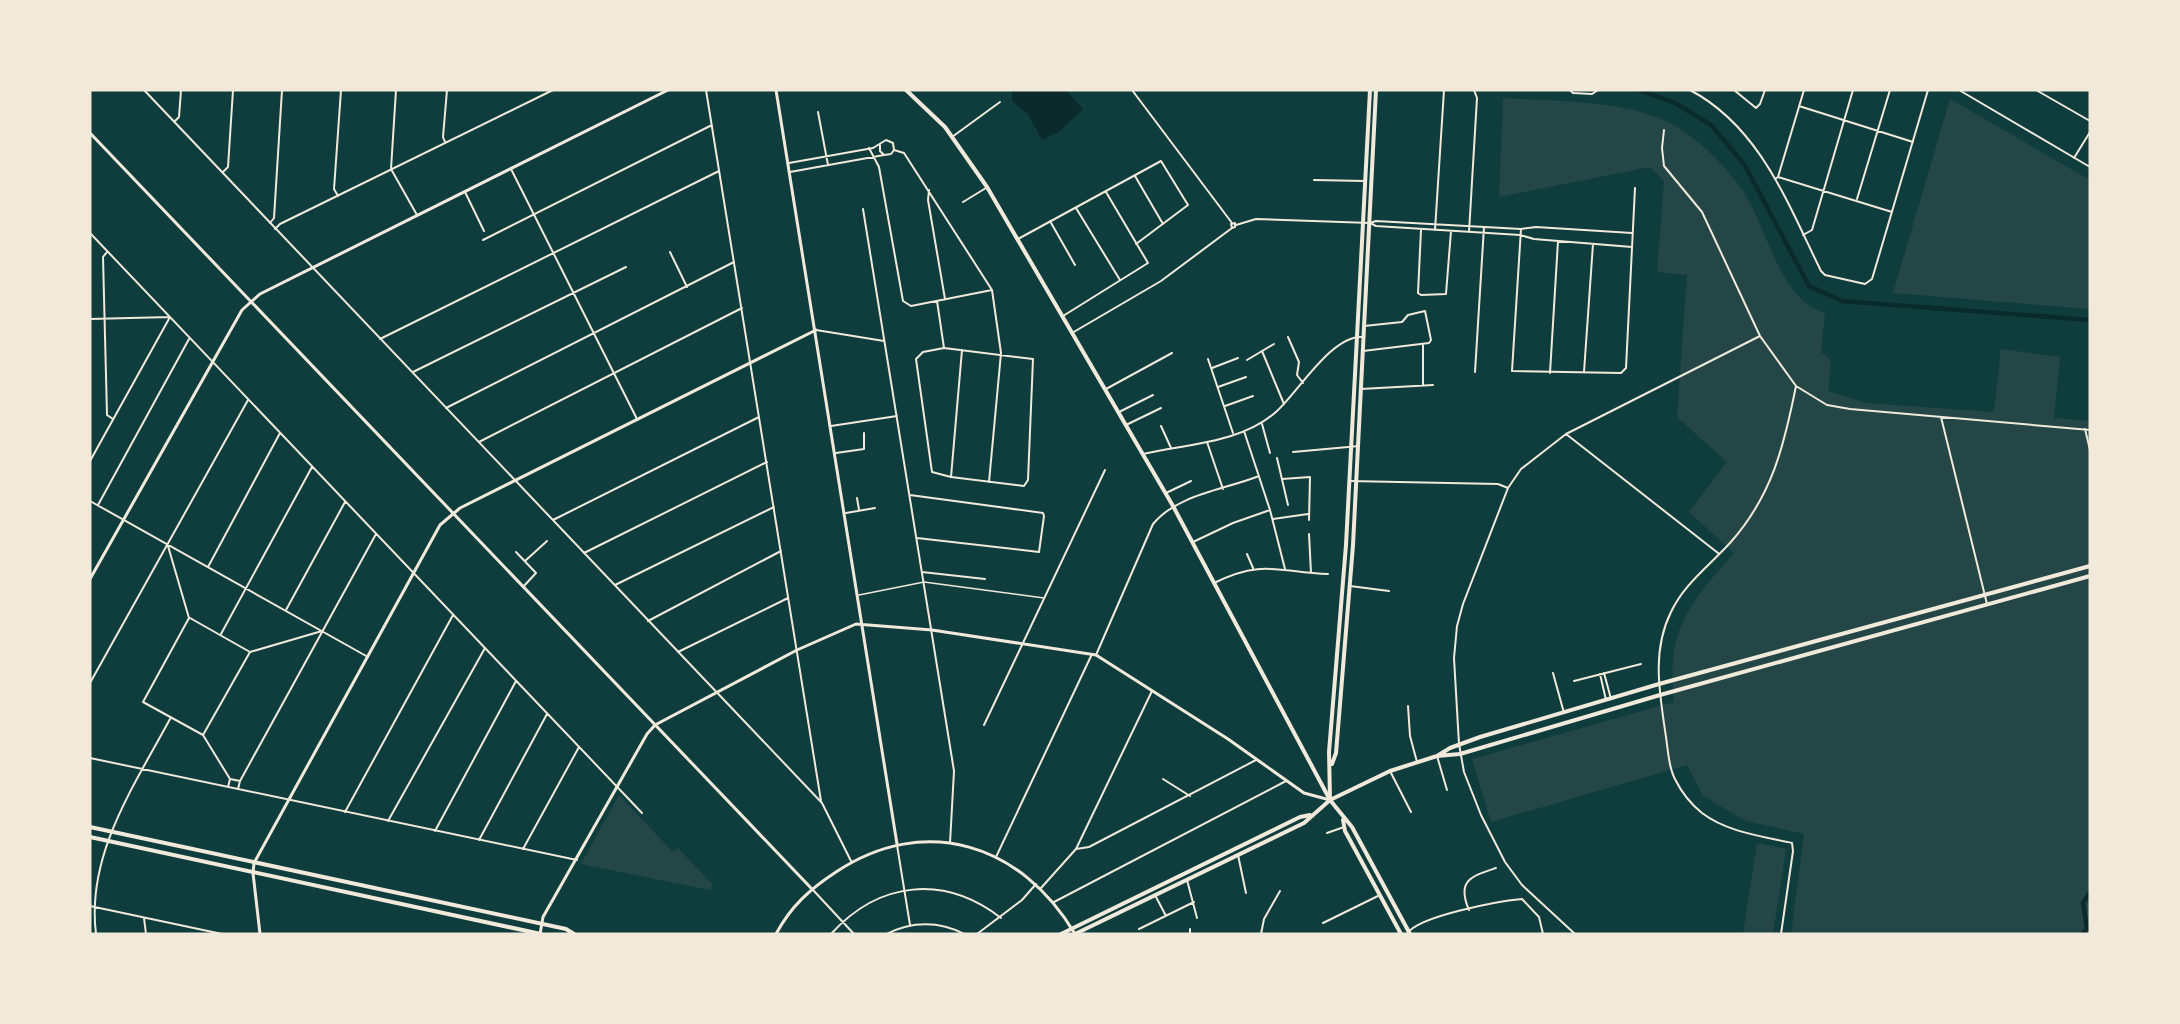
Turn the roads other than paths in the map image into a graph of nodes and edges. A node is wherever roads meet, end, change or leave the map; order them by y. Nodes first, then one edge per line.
1 (144, 90) edge
2 (181, 90) edge
3 (232, 90) edge
4 (282, 90) edge
5 (341, 90) edge
6 (396, 90) edge
7 (447, 90) edge
8 (553, 90) edge
9 (668, 90) edge
10 (706, 90) edge
11 (776, 90) edge
12 (906, 90) edge
13 (1132, 90) edge
14 (1370, 90) edge
15 (1376, 90) edge
16 (1444, 90) edge
17 (1474, 90) edge
18 (1570, 90) edge
19 (1598, 90) edge
20 (1690, 90) edge
21 (1734, 90) edge
22 (1765, 90) edge
23 (1804, 90) edge
24 (1853, 90) edge
25 (1890, 90) edge
26 (1928, 90) edge
27 (1959, 90) edge
28 (2036, 90) edge
29 (1000, 102) dead end
30 (1799, 106) junction
31 (818, 112) dead end
32 (1844, 120) junction
33 (174, 122) junction
34 (2090, 122) edge
35 (712, 125) junction
36 (1664, 130) dead end
37 (1877, 131) junction
38 (2090, 132) edge
39 (90, 133) edge
40 (952, 136) junction
41 (445, 142) junction
42 (1913, 142) junction
43 (880, 145) junction
44 (869, 148) junction
45 (894, 150) junction
46 (884, 155) junction
47 (826, 156) junction
48 (874, 157) junction
49 (2074, 158) junction
50 (788, 163) junction
51 (828, 165) junction
52 (2090, 167) edge
53 (511, 168) junction
54 (391, 169) junction
55 (719, 171) junction
56 (790, 172) junction
57 (223, 173) junction
58 (1135, 176) junction
59 (1776, 178) junction
60 (1314, 180) dead end
61 (1365, 181) junction
62 (987, 187) junction
63 (930, 189) junction
64 (1635, 189) dead end
65 (1823, 190) junction
66 (465, 192) junction
67 (1106, 192) junction
68 (338, 196) junction
69 (1856, 200) junction
70 (963, 202) dead end
71 (1076, 208) junction
72 (863, 209) dead end
73 (1892, 212) junction
74 (417, 215) junction
75 (535, 215) junction
76 (1050, 221) junction
77 (270, 223) junction
78 (1363, 223) junction
79 (1370, 223) junction
80 (1163, 224) junction
81 (1234, 224) junction
82 (1436, 224) junction
83 (1470, 226) junction
84 (1484, 227) junction
85 (275, 229) junction
86 (1421, 229) junction
87 (1521, 229) junction
88 (1435, 230) junction
89 (484, 231) dead end
90 (1451, 231) junction
91 (1469, 232) junction
92 (90, 233) edge
93 (1484, 233) junction
94 (1632, 233) junction
95 (1520, 235) junction
96 (1803, 235) junction
97 (1018, 239) junction
98 (483, 240) dead end
99 (1558, 241) junction
100 (1136, 244) junction
101 (1593, 244) junction
102 (1632, 247) junction
103 (108, 252) junction
104 (670, 252) dead end
105 (554, 253) junction
106 (734, 262) junction
107 (1075, 266) dead end
108 (626, 267) dead end
109 (311, 268) junction
110 (1120, 280) junction
111 (687, 287) junction
112 (992, 290) junction
113 (574, 294) junction
114 (945, 299) junction
115 (251, 300) junction
116 (937, 301) junction
117 (742, 308) junction
118 (1062, 316) junction
119 (170, 317) junction
120 (105, 318) junction
121 (90, 319) edge
122 (1364, 326) junction
123 (816, 330) junction
124 (1072, 333) junction
125 (594, 334) junction
126 (1760, 336) junction
127 (1288, 337) dead end
128 (1357, 337) junction
129 (190, 338) junction
130 (1364, 338) junction
131 (381, 339) junction
132 (885, 341) junction
133 (1274, 344) dead end
134 (1423, 344) junction
135 (944, 348) junction
136 (962, 350) junction
137 (1262, 351) junction
138 (1363, 351) junction
139 (1172, 353) dead end
140 (1001, 354) junction
141 (1238, 358) dead end
142 (1208, 359) dead end
143 (1247, 360) dead end
144 (212, 362) junction
145 (750, 362) junction
146 (1211, 368) junction
147 (1475, 372) dead end
148 (412, 373) junction
149 (1550, 373) junction
150 (1584, 373) junction
151 (614, 374) junction
152 (1246, 377) dead end
153 (1303, 383) junction
154 (1423, 386) junction
155 (1434, 386) dead end
156 (1796, 386) junction
157 (1218, 387) junction
158 (1105, 389) junction
159 (1361, 389) junction
160 (1153, 395) dead end
161 (1253, 396) dead end
162 (249, 400) junction
163 (1284, 404) junction
164 (1224, 406) junction
165 (446, 408) junction
166 (1161, 408) dead end
167 (1119, 412) junction
168 (1940, 416) junction
169 (759, 417) junction
170 (897, 417) junction
171 (113, 419) junction
172 (637, 419) junction
173 (1262, 422) junction
174 (1126, 425) junction
175 (831, 426) junction
176 (1161, 426) dead end
177 (2085, 429) junction
178 (2090, 430) edge
179 (1244, 431) junction
180 (280, 433) junction
181 (864, 433) dead end
182 (1234, 434) junction
183 (1566, 434) junction
184 (478, 442) junction
185 (1207, 442) junction
186 (1359, 446) junction
187 (1351, 448) junction
188 (1171, 449) junction
189 (2090, 450) edge
190 (1293, 452) dead end
191 (836, 453) junction
192 (1270, 453) dead end
193 (1143, 454) junction
194 (1277, 458) dead end
195 (90, 460) edge
196 (767, 462) junction
197 (312, 467) junction
198 (1105, 470) dead end
199 (1259, 476) junction
200 (951, 477) junction
201 (1282, 479) junction
202 (514, 480) junction
203 (1191, 481) dead end
204 (1349, 481) junction
205 (1357, 481) junction
206 (989, 482) junction
207 (1508, 488) junction
208 (1223, 489) junction
209 (1165, 493) junction
210 (910, 495) junction
211 (857, 498) dead end
212 (90, 501) edge
213 (345, 502) junction
214 (98, 505) junction
215 (1288, 505) dead end
216 (1173, 506) junction
217 (774, 507) junction
218 (875, 508) dead end
219 (1270, 510) junction
220 (859, 511) junction
221 (452, 513) junction
222 (846, 513) junction
223 (1308, 514) junction
224 (124, 519) junction
225 (1273, 519) junction
226 (553, 520) junction
227 (1309, 520) dead end
228 (376, 534) junction
229 (1309, 534) dead end
230 (917, 538) junction
231 (547, 541) dead end
232 (1192, 542) junction
233 (168, 544) junction
234 (781, 551) junction
235 (516, 552) dead end
236 (583, 553) junction
237 (1247, 554) dead end
238 (1718, 554) junction
239 (525, 561) junction
240 (2090, 566) edge
241 (208, 567) junction
242 (1344, 567) junction
243 (1352, 567) junction
244 (1253, 568) junction
245 (1285, 569) junction
246 (922, 572) junction
247 (414, 573) junction
248 (1311, 574) junction
249 (1328, 574) dead end
250 (2090, 576) edge
251 (90, 579) edge
252 (985, 579) dead end
253 (924, 582) junction
254 (1214, 583) junction
255 (614, 585) junction
256 (1350, 586) junction
257 (523, 587) junction
258 (247, 589) junction
259 (1389, 591) dead end
260 (1984, 594) junction
261 (859, 595) junction
262 (788, 597) junction
263 (1045, 598) junction
264 (1987, 604) junction
265 (286, 610) junction
266 (453, 615) junction
267 (189, 618) junction
268 (648, 621) junction
269 (863, 622) junction
270 (932, 630) junction
271 (323, 631) junction
272 (1848, 633) junction
273 (221, 634) junction
274 (1850, 642) junction
275 (1023, 643) junction
276 (484, 648) junction
277 (797, 650) junction
278 (250, 652) junction
279 (678, 653) junction
280 (1094, 655) junction
281 (368, 657) junction
282 (1641, 664) dead end
283 (1553, 673) dead end
284 (1604, 673) junction
285 (1600, 675) junction
286 (516, 681) junction
287 (1574, 681) dead end
288 (90, 683) edge
289 (1659, 684) junction
290 (1152, 691) junction
291 (716, 693) junction
292 (1660, 695) junction
293 (1608, 699) junction
294 (1408, 706) dead end
295 (1564, 712) junction
296 (547, 714) junction
297 (170, 719) junction
298 (654, 725) junction
299 (984, 725) dead end
300 (203, 735) junction
301 (1459, 744) junction
302 (579, 747) junction
303 (1460, 754) junction
304 (1437, 756) junction
305 (90, 758) edge
306 (1257, 760) junction
307 (1417, 762) junction
308 (1331, 765) junction
309 (143, 770) junction
310 (1389, 771) junction
311 (230, 779) junction
312 (1163, 779) dead end
313 (240, 781) junction
314 (1286, 781) junction
315 (228, 787) junction
316 (617, 787) junction
317 (238, 789) junction
318 (1447, 790) dead end
319 (1190, 796) junction
320 (289, 800) junction
321 (1330, 800) junction
322 (822, 803) junction
323 (345, 812) junction
324 (642, 813) dead end
325 (1411, 813) dead end
326 (1311, 814) junction
327 (1343, 819) junction
328 (388, 821) junction
329 (90, 827) edge
330 (1345, 827) junction
331 (435, 831) junction
332 (110, 832) junction
333 (1327, 833) dead end
334 (90, 837) edge
335 (479, 840) junction
336 (107, 841) junction
337 (950, 843) junction
338 (897, 844) junction
339 (175, 846) junction
340 (523, 849) junction
341 (1076, 849) junction
342 (1238, 855) junction
343 (173, 856) junction
344 (996, 857) junction
345 (577, 861) junction
346 (851, 861) junction
347 (254, 863) junction
348 (1496, 868) dead end
349 (253, 873) junction
350 (320, 877) junction
351 (1187, 880) junction
352 (1036, 884) junction
353 (318, 887) junction
354 (810, 888) junction
355 (1041, 888) junction
356 (905, 890) junction
357 (1280, 891) dead end
358 (1246, 893) dead end
359 (1155, 895) junction
360 (1380, 895) junction
361 (1054, 902) junction
362 (1194, 902) junction
363 (92, 907) edge
364 (1469, 910) junction
365 (1166, 916) junction
366 (144, 918) junction
367 (1000, 918) junction
368 (1197, 918) dead end
369 (842, 922) junction
370 (1323, 923) dead end
371 (542, 924) junction
372 (910, 925) junction
373 (196, 928) junction
374 (1071, 928) junction
375 (1190, 928) dead end
376 (1138, 930) dead end
377 (1408, 933) edge
378 (96, 934) edge
379 (146, 934) edge
380 (196, 934) edge
381 (222, 934) edge
382 (260, 934) edge
383 (540, 934) edge
384 (574, 934) edge
385 (777, 934) edge
386 (831, 934) edge
387 (854, 934) edge
388 (887, 934) edge
389 (964, 934) edge
390 (977, 934) edge
391 (1061, 934) edge
392 (1075, 934) edge
393 (1190, 934) edge
394 (1261, 934) edge
395 (1401, 934) edge
396 (1543, 934) edge
397 (1575, 934) edge
398 (1781, 934) edge

1 - 33 street
2 - 33 street
3 - 57 street
4 - 77 street
5 - 68 street
6 - 54 street
7 - 41 street
8 - 41 street
9 - 53 street
10 - 35 street
11 - 50 street
12 - 40 main road
13 - 81 street
14 - 61 main road
15 - 79 main road
16 - 82 street
17 - 83 street
18 - 19 street
20 - 59 street
21 - 22 street
23 - 30 street
24 - 32 street
25 - 37 street
26 - 42 street
27 - 49 street
28 - 34 street
29 - 40 street
30 - 32 street
30 - 59 street
31 - 47 street
32 - 37 street
32 - 65 street
33 - 57 street
35 - 55 street
35 - 75 street
36 - 126 street
37 - 42 street
37 - 69 street
38 - 49 street
39 - 115 street
40 - 62 main road
41 - 54 street
42 - 73 street
43 - 44 street
43 - 45 street
43 - 46 street
44 - 47 street
44 - 48 street
45 - 46 street
45 - 63 street
46 - 48 street
47 - 50 street
47 - 51 street
48 - 51 street
48 - 116 street
49 - 52 street
50 - 56 street
51 - 56 street
53 - 66 street
53 - 75 street
54 - 68 street
54 - 74 street
55 - 105 street
55 - 106 street
56 - 123 street
57 - 77 street
58 - 67 street
58 - 80 street
58 - 80 street
59 - 65 street
59 - 96 street
60 - 61 street
61 - 78 main road
62 - 70 street
62 - 97 main road
63 - 112 street
63 - 114 street
64 - 94 street
65 - 69 street
65 - 96 street
66 - 74 street
66 - 89 street
67 - 71 street
67 - 100 street
68 - 85 street
69 - 73 street
71 - 76 street
71 - 110 street
72 - 132 street
73 - 96 street
74 - 109 street
75 - 98 street
75 - 105 street
76 - 97 street
76 - 107 street
77 - 85 street
78 - 79 street
78 - 81 street
78 - 128 main road
79 - 82 street
79 - 86 street
79 - 122 main road
80 - 100 street
81 - 124 street
82 - 83 street
82 - 88 street
83 - 84 street
83 - 91 street
84 - 87 street
84 - 93 street
85 - 109 street
86 - 88 street
86 - 90 street
87 - 94 street
87 - 95 street
88 - 90 street
90 - 91 street
91 - 93 street
92 - 103 street
93 - 95 street
93 - 147 street
94 - 102 street
95 - 99 street
95 - 149 street
97 - 118 main road
99 - 101 street
99 - 149 street
100 - 110 street
101 - 102 street
101 - 150 street
102 - 150 street
103 - 119 street
103 - 120 street
104 - 111 street
105 - 113 street
105 - 131 street
106 - 111 street
106 - 117 street
108 - 113 street
109 - 115 street
109 - 131 street
110 - 118 street
111 - 125 street
112 - 114 street
112 - 140 street
113 - 125 street
113 - 148 street
114 - 116 street
115 - 144 street
115 - 221 street
116 - 135 street
117 - 145 street
117 - 151 street
118 - 124 main road
119 - 120 street
119 - 129 street
119 - 171 street
120 - 121 street
120 - 171 street
122 - 130 main road
122 - 134 street
123 - 132 street
123 - 145 street
123 - 175 street
124 - 158 main road
125 - 151 street
125 - 165 street
126 - 156 street
126 - 183 street
127 - 153 street
128 - 130 street
128 - 153 street
128 - 187 main road
129 - 144 street
129 - 214 street
130 - 138 main road
131 - 148 street
132 - 170 street
133 - 137 street
134 - 138 street
134 - 154 street
135 - 136 street
135 - 200 street
136 - 140 street
136 - 200 street
137 - 143 street
137 - 163 street
138 - 159 main road
139 - 158 street
140 - 206 street
140 - 206 street
141 - 146 street
142 - 146 street
144 - 162 street
144 - 224 street
145 - 169 street
145 - 172 street
146 - 157 street
148 - 165 street
149 - 150 street
151 - 172 street
151 - 184 street
152 - 157 street
153 - 163 street
154 - 155 street
154 - 159 street
156 - 168 street
156 - 238 street
157 - 164 street
158 - 167 main road
159 - 186 main road
160 - 167 street
161 - 164 street
162 - 180 street
162 - 233 street
163 - 173 street
164 - 182 street
165 - 184 street
166 - 174 street
167 - 174 main road
168 - 177 street
168 - 260 street
169 - 196 street
169 - 226 street
170 - 175 street
170 - 210 street
171 - 195 street
172 - 202 street
173 - 179 street
173 - 192 street
174 - 193 main road
175 - 191 street
176 - 188 street
177 - 178 street
177 - 189 street
179 - 182 street
179 - 199 street
180 - 197 street
180 - 241 street
181 - 191 street
182 - 185 street
183 - 207 street
183 - 238 street
184 - 202 street
185 - 188 street
185 - 208 street
186 - 187 street
186 - 205 main road
187 - 190 street
187 - 204 main road
188 - 193 street
191 - 222 street
193 - 209 main road
194 - 201 street
196 - 217 street
196 - 236 street
197 - 213 street
197 - 258 street
198 - 263 street
199 - 208 street
199 - 219 street
200 - 206 street
201 - 215 street
201 - 223 street
202 - 221 street
202 - 226 street
203 - 209 street
204 - 205 street
204 - 242 main road
205 - 207 street
205 - 243 main road
207 - 301 street
208 - 216 street
209 - 216 main road
210 - 230 street
210 - 230 street
211 - 220 street
212 - 214 street
213 - 228 street
213 - 265 street
214 - 224 street
216 - 232 main road
216 - 280 street
217 - 234 street
217 - 255 street
218 - 220 street
219 - 225 street
219 - 232 street
220 - 222 street
221 - 247 street
221 - 257 street
222 - 261 street
223 - 225 street
223 - 227 street
224 - 233 street
224 - 251 street
225 - 245 street
226 - 236 street
228 - 247 street
228 - 271 street
229 - 248 street
230 - 246 street
231 - 239 street
232 - 254 main road
233 - 241 street
233 - 267 street
233 - 288 street
234 - 262 street
234 - 268 street
235 - 239 street
236 - 255 street
237 - 244 street
238 - 289 street
239 - 257 street
240 - 260 main road
241 - 258 street
242 - 243 main road
242 - 308 main road
243 - 256 main road
244 - 245 street
244 - 254 street
245 - 248 street
246 - 252 street
246 - 253 street
247 - 266 street
247 - 281 street
248 - 249 street
250 - 264 main road
253 - 261 lane
253 - 263 lane
253 - 270 street
254 - 321 main road
255 - 268 street
256 - 259 street
256 - 308 main road
257 - 298 street
258 - 265 street
258 - 273 street
260 - 264 street
260 - 272 main road
261 - 269 street
262 - 277 street
262 - 279 street
263 - 275 street
264 - 274 main road
265 - 271 street
266 - 276 street
266 - 323 street
267 - 273 street
267 - 297 street
268 - 279 street
269 - 270 street
269 - 277 street
269 - 338 street
270 - 275 street
270 - 337 street
271 - 278 street
271 - 281 street
271 - 313 street
272 - 274 main road
272 - 289 main road
273 - 278 street
274 - 292 main road
275 - 280 street
275 - 299 street
276 - 286 street
276 - 328 street
277 - 291 street
277 - 322 street
278 - 300 street
279 - 291 street
280 - 290 street
280 - 344 street
281 - 320 street
282 - 284 street
283 - 295 street
284 - 285 street
284 - 293 street
285 - 287 street
285 - 293 street
286 - 296 street
286 - 331 street
289 - 292 street
289 - 293 main road
290 - 306 street
290 - 341 street
291 - 298 street
291 - 322 street
292 - 303 main road
292 - 398 street
293 - 295 main road
294 - 307 street
295 - 301 main road
296 - 302 street
296 - 335 street
297 - 300 street
297 - 309 street
298 - 316 street
298 - 354 street
300 - 311 street
301 - 303 street
301 - 304 main road
302 - 316 street
302 - 340 street
303 - 304 main road
303 - 397 street
304 - 307 main road
304 - 318 street
305 - 309 street
306 - 314 street
306 - 319 street
307 - 310 main road
308 - 321 main road
309 - 315 street
309 - 332 street
310 - 321 main road
310 - 325 street
311 - 313 street
311 - 315 street
312 - 319 street
313 - 317 street
314 - 321 street
314 - 361 street
315 - 317 street
316 - 324 street
316 - 345 street
317 - 320 street
319 - 341 street
320 - 323 street
320 - 347 street
321 - 326 main road
321 - 327 main road
322 - 346 street
323 - 328 street
326 - 342 main road
326 - 374 main road
327 - 330 main road
327 - 377 main road
328 - 331 street
329 - 332 main road
330 - 333 street
330 - 360 main road
331 - 335 street
332 - 336 street
332 - 339 main road
334 - 336 main road
335 - 340 street
336 - 343 main road
336 - 363 street
337 - 338 street
337 - 344 street
338 - 346 street
338 - 356 street
339 - 343 main road
339 - 347 main road
340 - 345 street
341 - 355 street
342 - 351 main road
342 - 358 street
343 - 349 main road
344 - 352 street
345 - 371 street
346 - 354 street
347 - 349 street
347 - 350 main road
348 - 364 street
349 - 353 main road
349 - 382 street
350 - 353 main road
350 - 371 main road
351 - 359 main road
351 - 362 street
352 - 355 street
352 - 367 street
353 - 383 main road
354 - 369 street
354 - 385 street
355 - 361 street
356 - 367 street
356 - 369 street
356 - 372 street
357 - 394 street
359 - 365 street
359 - 392 main road
360 - 370 street
360 - 395 main road
361 - 374 street
362 - 365 street
362 - 368 street
363 - 366 street
363 - 378 street
364 - 377 street
364 - 396 street
365 - 376 street
366 - 373 street
366 - 379 street
367 - 390 street
369 - 386 street
369 - 387 street
371 - 383 street
371 - 384 main road
372 - 388 street
372 - 389 street
373 - 380 street
373 - 381 street
374 - 391 main road
374 - 392 street
375 - 393 street

